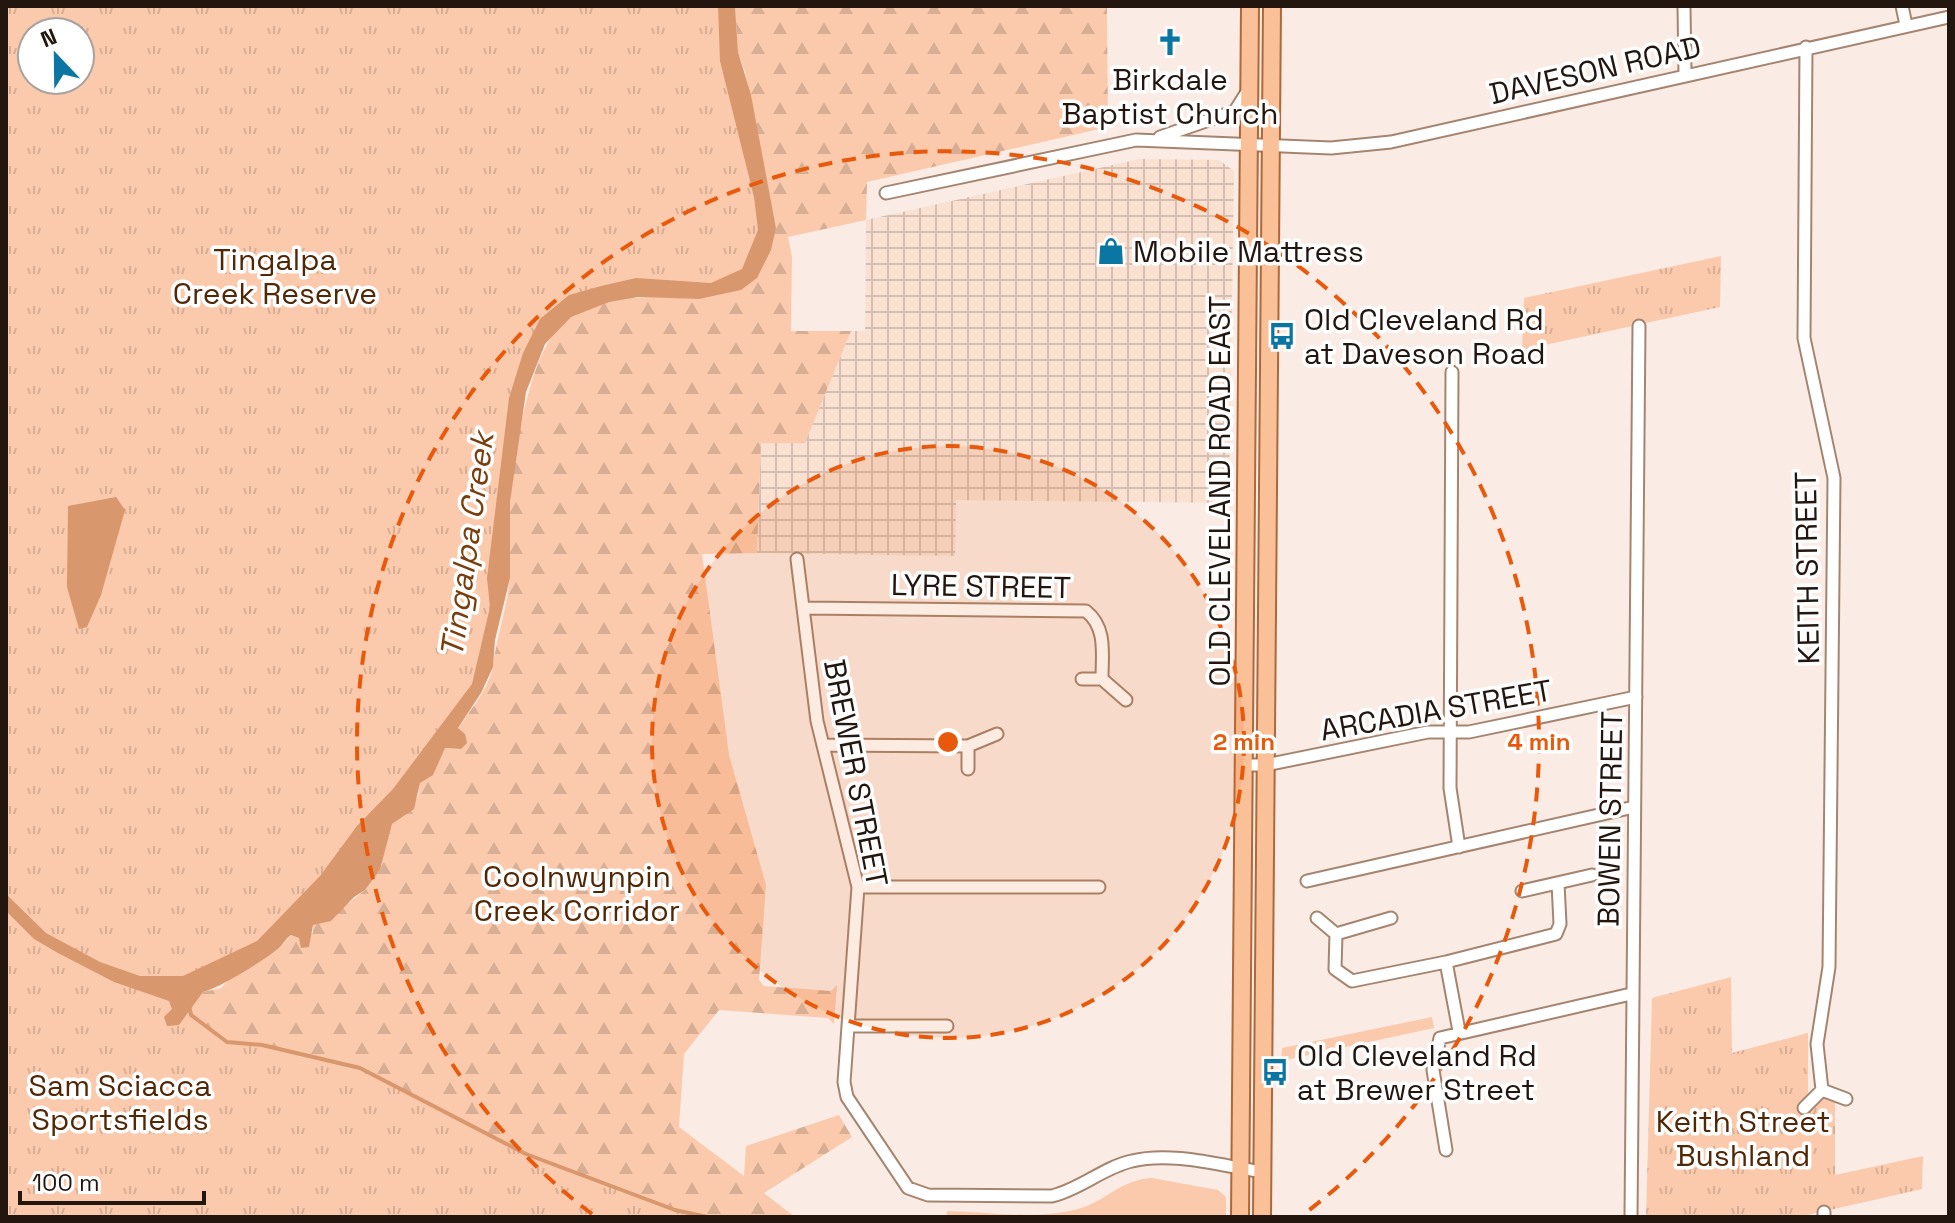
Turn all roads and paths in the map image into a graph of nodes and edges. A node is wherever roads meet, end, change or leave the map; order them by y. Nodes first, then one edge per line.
1 (1250, 6) edge
2 (1272, 6) edge
3 (1684, 6) edge
4 (1902, 6) edge
5 (1949, 17) edge
6 (1906, 25) junction
7 (1806, 47) junction
8 (1685, 74) junction
9 (1250, 83) junction
10 (1151, 139) junction
11 (1249, 142) junction
12 (1270, 146) junction
13 (886, 193) dead end
14 (1639, 326) dead end
15 (1452, 372) dead end
16 (797, 559) dead end
17 (803, 608) junction
18 (1082, 679) dead end
19 (1102, 679) junction
20 (1636, 697) junction
21 (1126, 700) dead end
22 (1452, 732) junction
23 (997, 734) dead end
24 (823, 745) junction
25 (968, 746) junction
26 (1244, 765) junction
27 (1266, 765) junction
28 (968, 769) dead end
29 (1634, 807) junction
30 (1459, 847) junction
31 (1592, 875) dead end
32 (1307, 881) dead end
33 (1558, 883) junction
34 (858, 887) junction
35 (1099, 887) dead end
36 (1522, 891) dead end
37 (1317, 918) dead end
38 (1391, 918) dead end
39 (1336, 934) junction
40 (1446, 962) junction
41 (1631, 994) junction
42 (848, 1026) junction
43 (947, 1026) dead end
44 (1459, 1031) junction
45 (1822, 1090) junction
46 (1846, 1099) dead end
47 (1804, 1108) dead end
48 (1446, 1150) dead end
49 (1240, 1169) junction
50 (1263, 1172) junction
51 (1240, 1217) edge
52 (1262, 1217) edge
53 (1631, 1217) edge

1 - 9 main road, OLD CLEVELAND ROAD EAST
2 - 12 main road, OLD CLEVELAND ROAD EAST
3 - 8 street
4 - 6 street
5 - 6 street, DAVESON ROAD
6 - 7 street, DAVESON ROAD
7 - 8 street, DAVESON ROAD
7 - 45 street, KEITH STREET
8 - 12 street, DAVESON ROAD
9 - 10 street
9 - 11 main road, OLD CLEVELAND ROAD EAST
10 - 11 street, DAVESON ROAD
10 - 13 street
11 - 12 street, DAVESON ROAD
11 - 26 main road, OLD CLEVELAND ROAD EAST
12 - 27 main road, OLD CLEVELAND ROAD EAST
14 - 20 street, BOWEN STREET
15 - 22 street
16 - 17 street, BREWER STREET
17 - 19 street, LYRE STREET
17 - 24 street, BREWER STREET
18 - 19 street
19 - 21 street
20 - 22 street, ARCADIA STREET
20 - 29 street, BOWEN STREET
22 - 27 street, ARCADIA STREET
22 - 30 street
23 - 25 street
24 - 25 street
24 - 34 street, BREWER STREET
25 - 28 street
26 - 27 street, ARCADIA STREET
26 - 49 main road, OLD CLEVELAND ROAD EAST
27 - 50 main road, OLD CLEVELAND ROAD EAST
29 - 30 street
29 - 41 street, BOWEN STREET
30 - 32 street
31 - 33 street
33 - 36 street
33 - 40 street
34 - 35 street
34 - 42 street, BREWER STREET
37 - 39 street
38 - 39 street
39 - 40 street
40 - 44 street
41 - 44 street
41 - 53 street, BOWEN STREET
42 - 43 street
42 - 49 street, BREWER STREET
44 - 48 street
45 - 46 street
45 - 47 street
49 - 50 street, BREWER STREET
49 - 51 main road, OLD CLEVELAND ROAD EAST
50 - 52 main road, OLD CLEVELAND ROAD EAST

